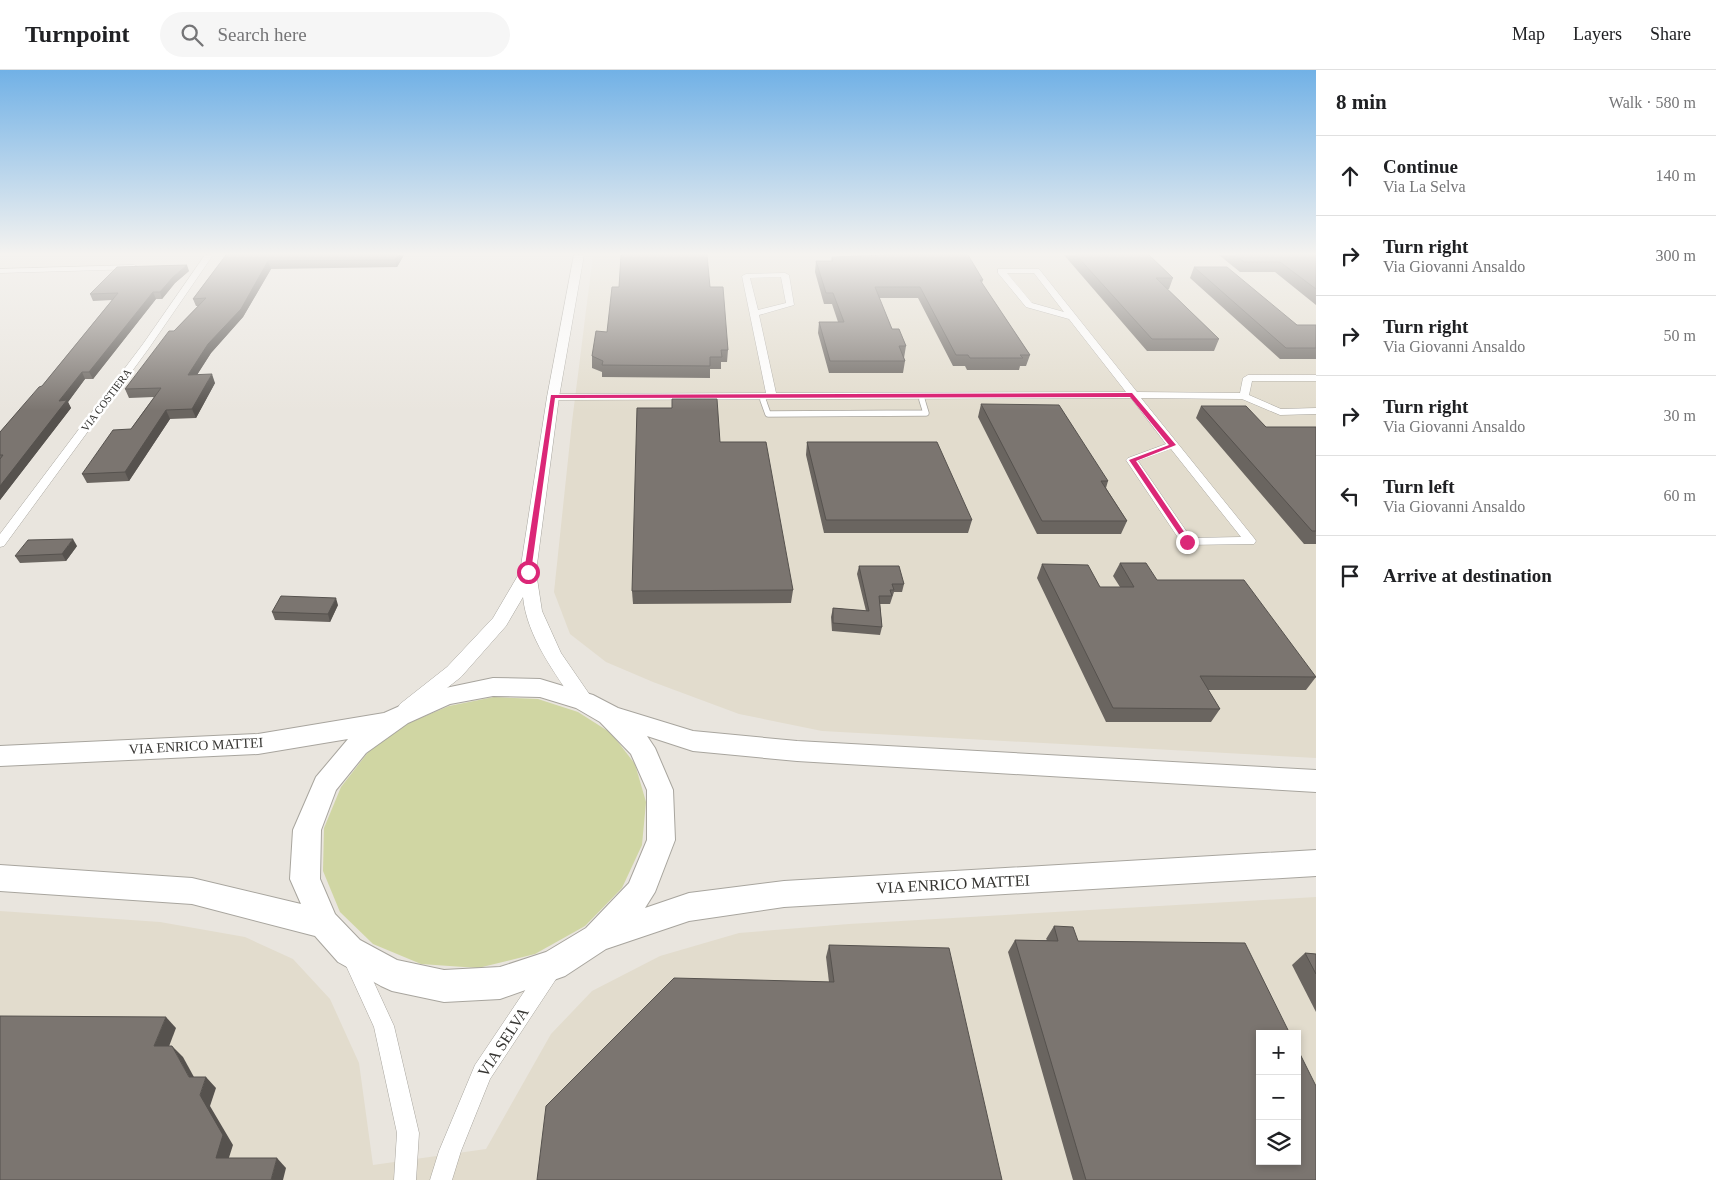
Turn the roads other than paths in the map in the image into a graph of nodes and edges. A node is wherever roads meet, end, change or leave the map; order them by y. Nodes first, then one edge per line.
1 (171, 307) edge
2 (570, 307) edge
3 (753, 307) edge
4 (781, 307) edge
5 (1035, 307) edge
6 (1063, 307) edge
7 (754, 312) junction
8 (1071, 317) junction
9 (1316, 378) edge
10 (1132, 395) junction
11 (767, 396) junction
12 (921, 396) junction
13 (1244, 396) junction
14 (553, 397) junction
15 (1316, 411) edge
16 (1173, 445) junction
17 (0, 543) edge
18 (528, 572) junction
19 (584, 701) junction
20 (609, 715) junction
21 (394, 719) junction
22 (0, 756) edge
23 (1316, 781) edge
24 (1316, 863) edge
25 (0, 878) edge
26 (324, 924) junction
27 (597, 938) junction
28 (349, 951) junction
29 (554, 965) junction
30 (405, 1180) edge
31 (441, 1180) edge

1 - 17 street, VIA COSTIERA
2 - 14 street
3 - 7 street
4 - 7 street
5 - 8 street
6 - 8 street
7 - 11 street
8 - 10 street
9 - 13 street
10 - 12 street
10 - 13 street
10 - 16 street
11 - 12 street
11 - 12 lane
11 - 14 street
13 - 15 street
14 - 18 street
16 - 16 street
18 - 19 street
18 - 21 street
19 - 20 main road
19 - 21 main road
20 - 23 main road
20 - 27 main road
21 - 22 main road, VIA ENRICO MATTEI
21 - 26 main road
24 - 27 main road, VIA ENRICO MATTEI
25 - 26 main road
26 - 28 main road
27 - 29 main road
28 - 29 main road
28 - 30 street
29 - 31 street, VIA SELVA

